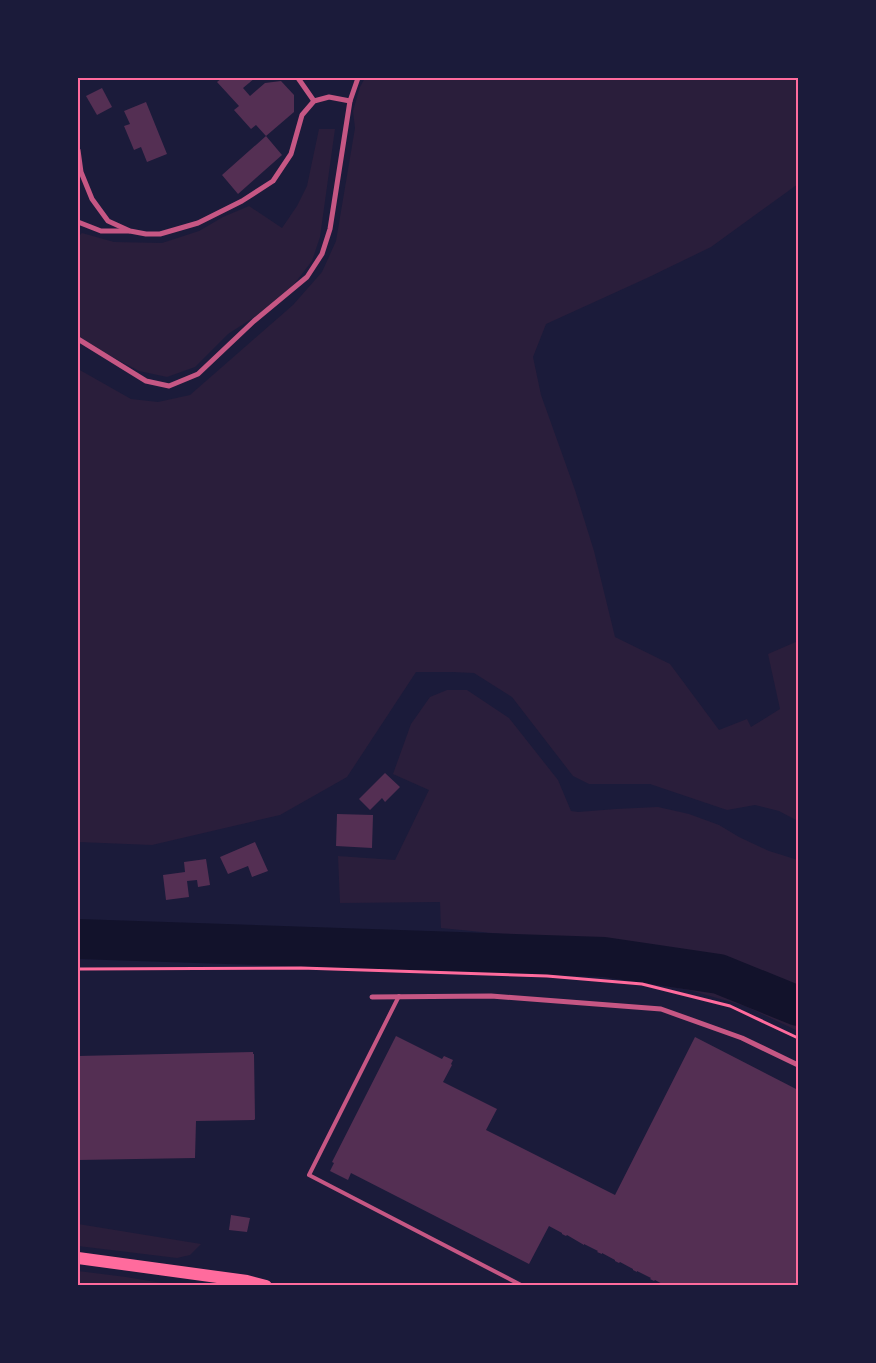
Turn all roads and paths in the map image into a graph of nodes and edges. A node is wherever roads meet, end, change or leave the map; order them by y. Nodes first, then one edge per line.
1 (298, 78) edge
2 (358, 78) edge
3 (314, 101) junction
4 (350, 101) junction
5 (78, 150) edge
6 (78, 222) edge
7 (130, 231) junction
8 (78, 339) edge
9 (78, 969) edge
10 (372, 996) dead end
11 (399, 996) junction
12 (798, 1038) edge
13 (798, 1065) edge
14 (78, 1258) edge
15 (266, 1286) edge
16 (523, 1286) edge

1 - 3 street
2 - 4 street
3 - 4 street
3 - 7 street
4 - 8 street
5 - 7 street
6 - 7 street
9 - 12 path
10 - 11 street
11 - 13 street
11 - 16 lane
14 - 15 main road

